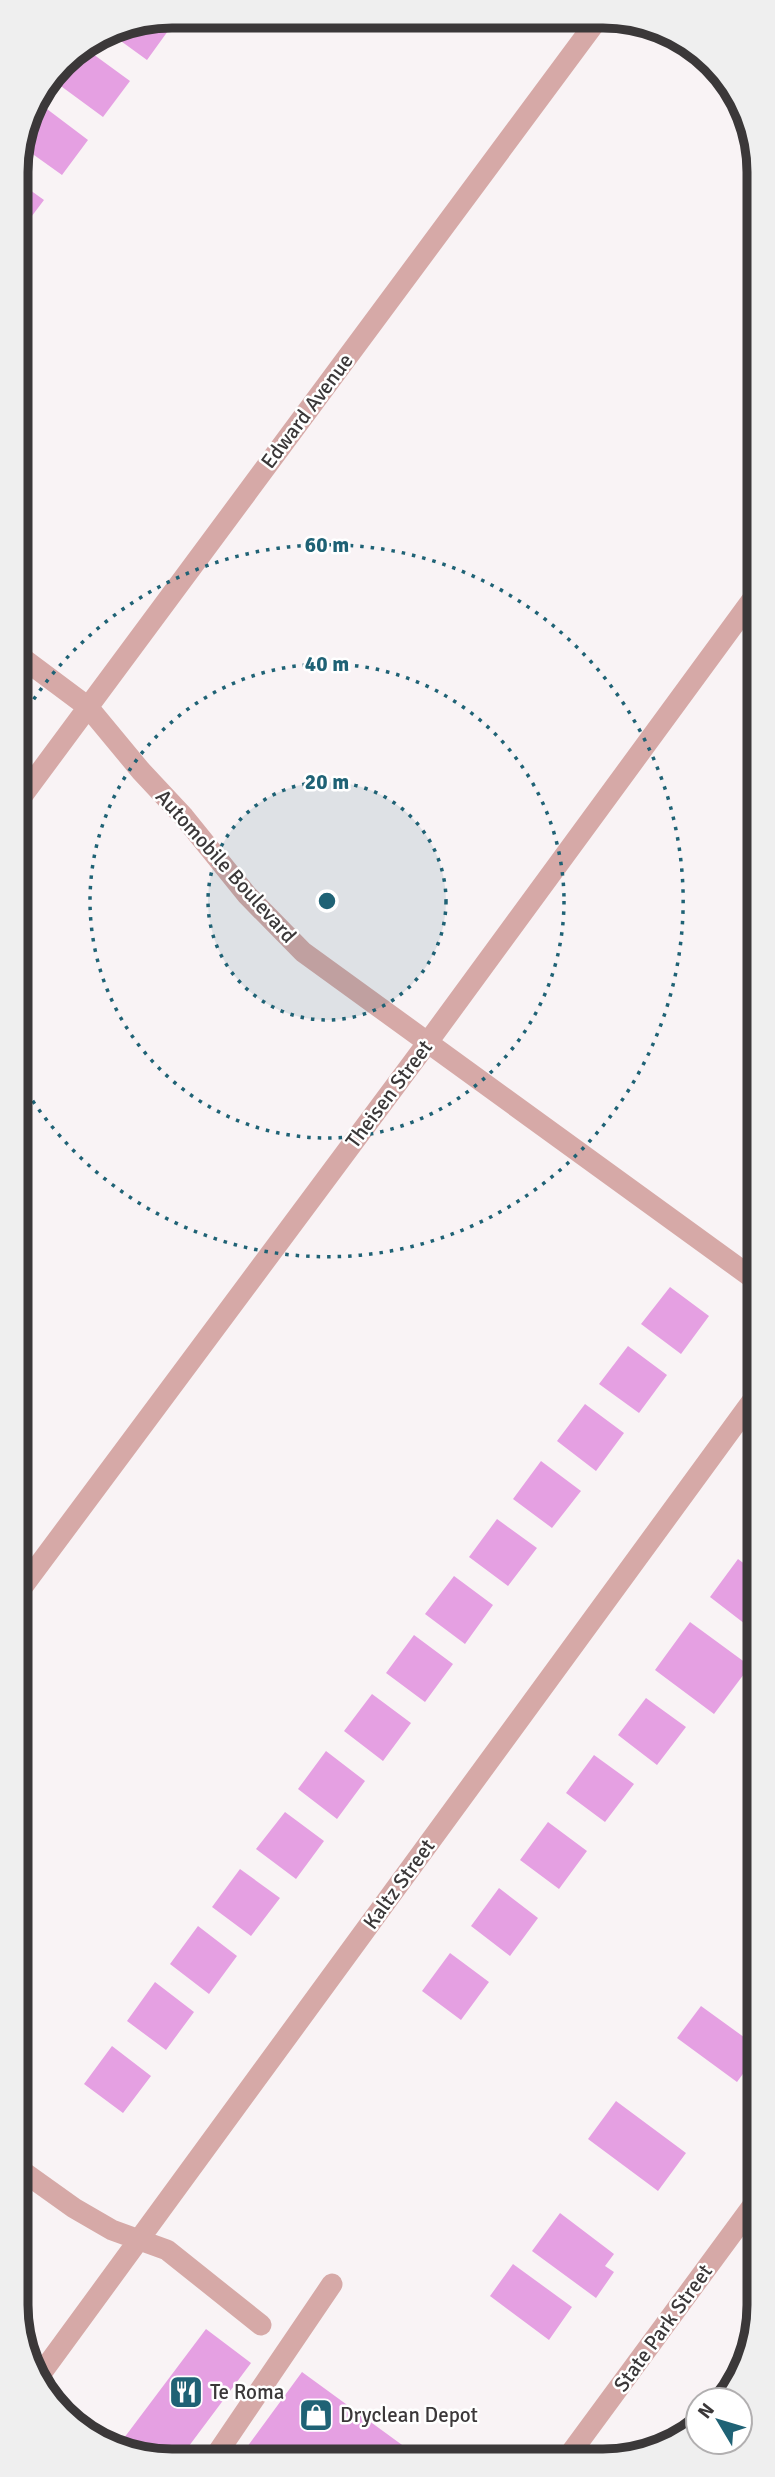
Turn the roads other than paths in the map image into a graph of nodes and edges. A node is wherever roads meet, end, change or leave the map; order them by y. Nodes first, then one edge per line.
1 (591, 28) edge
2 (747, 607) edge
3 (28, 662) edge
4 (88, 707) junction
5 (28, 788) edge
6 (428, 1042) junction
7 (747, 1274) edge
8 (747, 1408) edge
9 (28, 1581) edge
10 (28, 2175) edge
11 (747, 2213) edge
12 (139, 2240) junction
13 (332, 2284) dead end
14 (261, 2326) dead end
15 (44, 2370) edge
16 (220, 2449) edge
17 (574, 2449) edge

1 - 4 street, Edward Avenue
2 - 6 street, Theisen Street
3 - 4 street, Automobile Boulevard
4 - 5 street, Edward Avenue
4 - 6 street, Automobile Boulevard
6 - 7 street, Automobile Boulevard
6 - 9 street, Theisen Street
8 - 12 street, Kaltz Street
10 - 12 street
11 - 17 street, State Park Street
12 - 14 street
12 - 15 street, Kaltz Street
13 - 16 street

